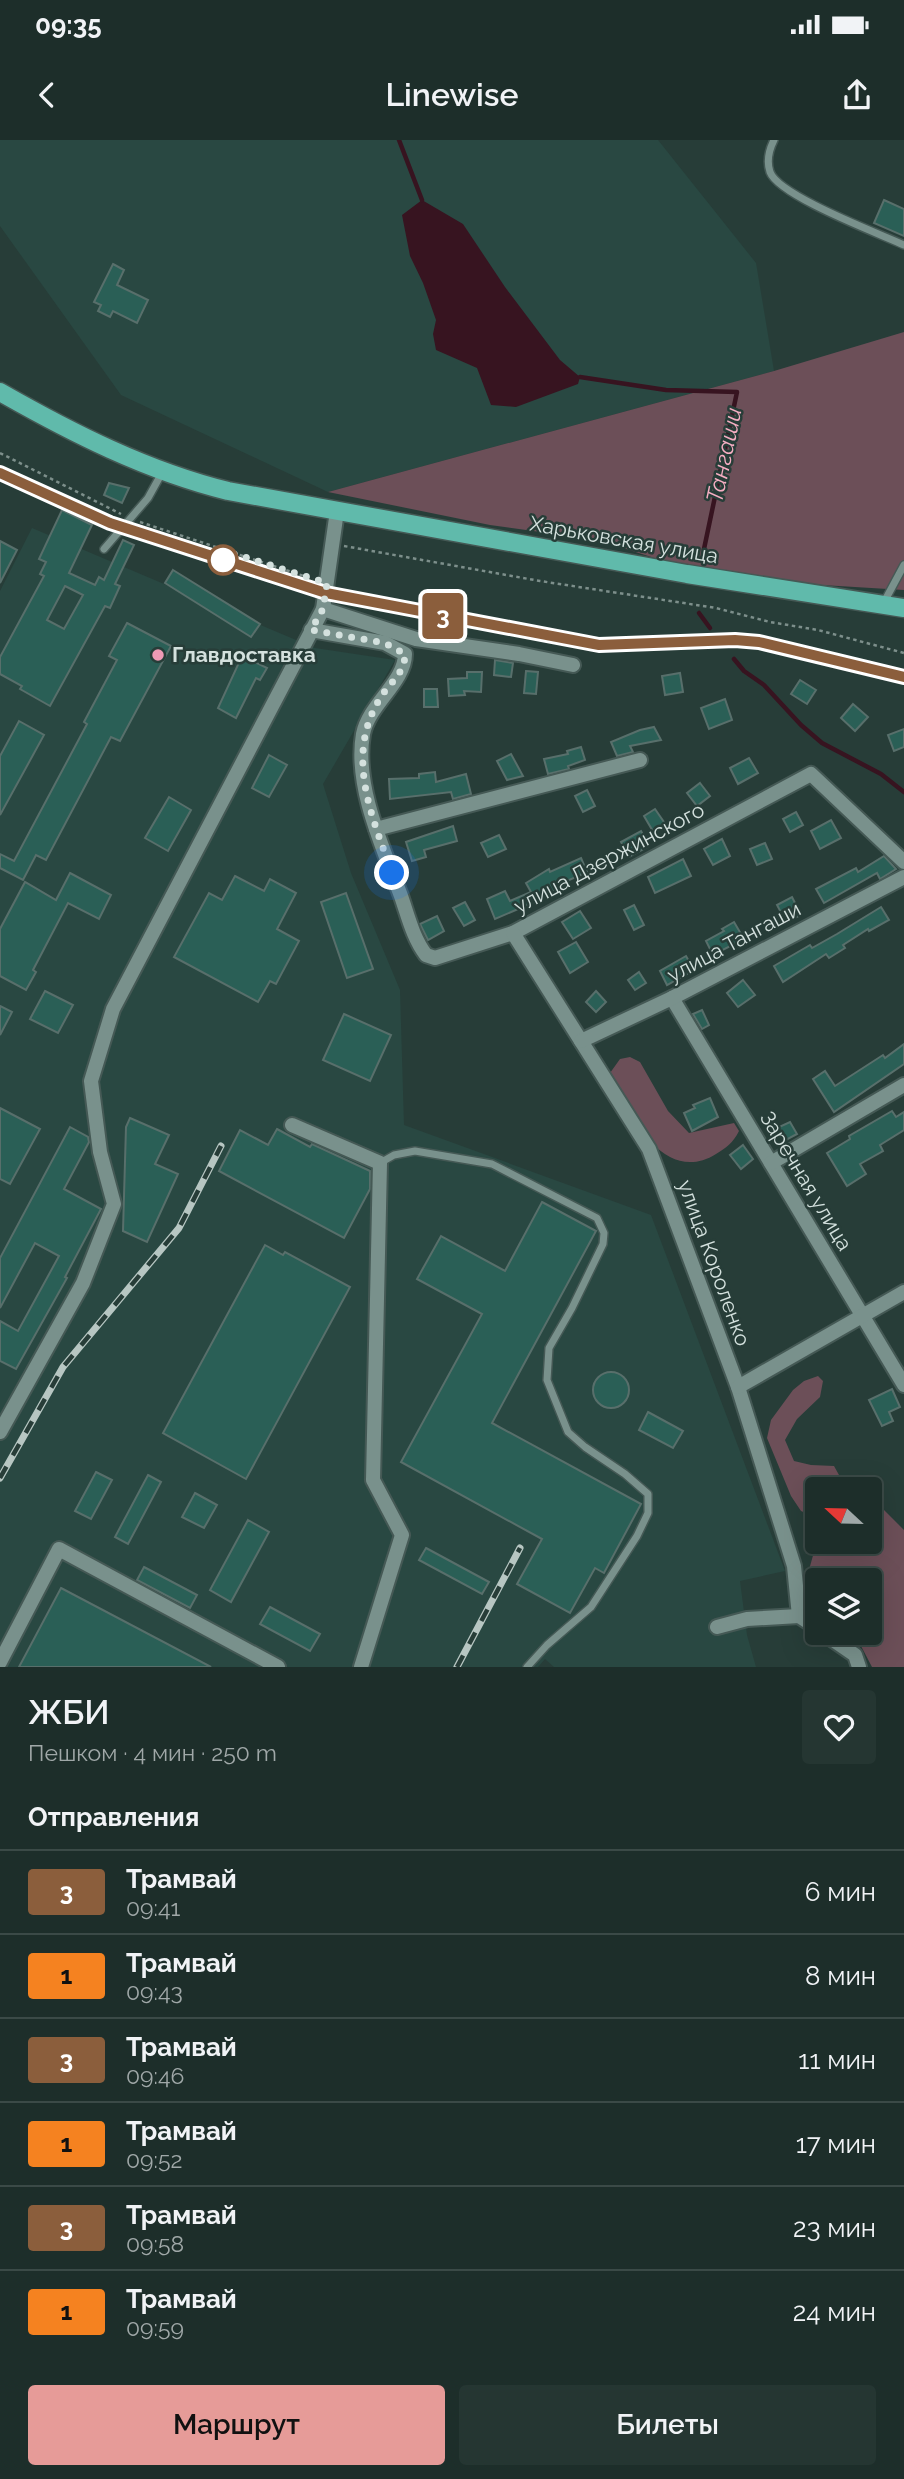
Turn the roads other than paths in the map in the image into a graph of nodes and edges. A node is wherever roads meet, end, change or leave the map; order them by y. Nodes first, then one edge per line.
1 (774, 140) edge
2 (904, 245) edge
3 (0, 391) edge
4 (164, 470) junction
5 (337, 511) junction
6 (104, 549) dead end
7 (904, 565) edge
8 (883, 605) junction
9 (904, 608) edge
10 (323, 609) junction
11 (311, 630) junction
12 (573, 665) dead end
13 (640, 760) dead end
14 (376, 830) junction
15 (904, 862) edge
16 (904, 877) edge
17 (513, 933) junction
18 (672, 998) junction
19 (581, 1041) junction
20 (904, 1084) edge
21 (292, 1125) dead end
22 (380, 1163) junction
23 (771, 1163) junction
24 (904, 1292) edge
25 (864, 1315) junction
26 (904, 1385) edge
27 (738, 1387) junction
28 (0, 1432) edge
29 (799, 1616) junction
30 (805, 1620) edge
31 (717, 1627) dead end
32 (840, 1645) edge
33 (0, 1662) edge
34 (278, 1667) edge
35 (361, 1667) edge
36 (527, 1667) edge
37 (859, 1667) edge

1 - 2 lane
3 - 4 main road, Харьковская улица
4 - 5 main road, Харьковская улица
4 - 6 lane
5 - 8 main road, Харьковская улица
5 - 10 street
7 - 8 lane
8 - 9 main road, Харьковская улица
10 - 11 street
10 - 12 street
11 - 14 street, улица Дзержинского
11 - 28 street
13 - 14 street
14 - 17 street, улица Дзержинского
15 - 17 street, улица Дзержинского
16 - 18 street, улица Тангаши
17 - 19 street, улица Короленко
18 - 19 street, улица Тангаши
18 - 23 street, Заречная улица
19 - 27 street, улица Короленко
20 - 23 street
21 - 22 street
22 - 35 street
22 - 36 lane
23 - 25 street, Заречная улица
24 - 25 street
25 - 26 street, Заречная улица
25 - 27 street
27 - 29 street, улица Короленко
29 - 30 street
29 - 31 street
32 - 37 street
33 - 34 street

